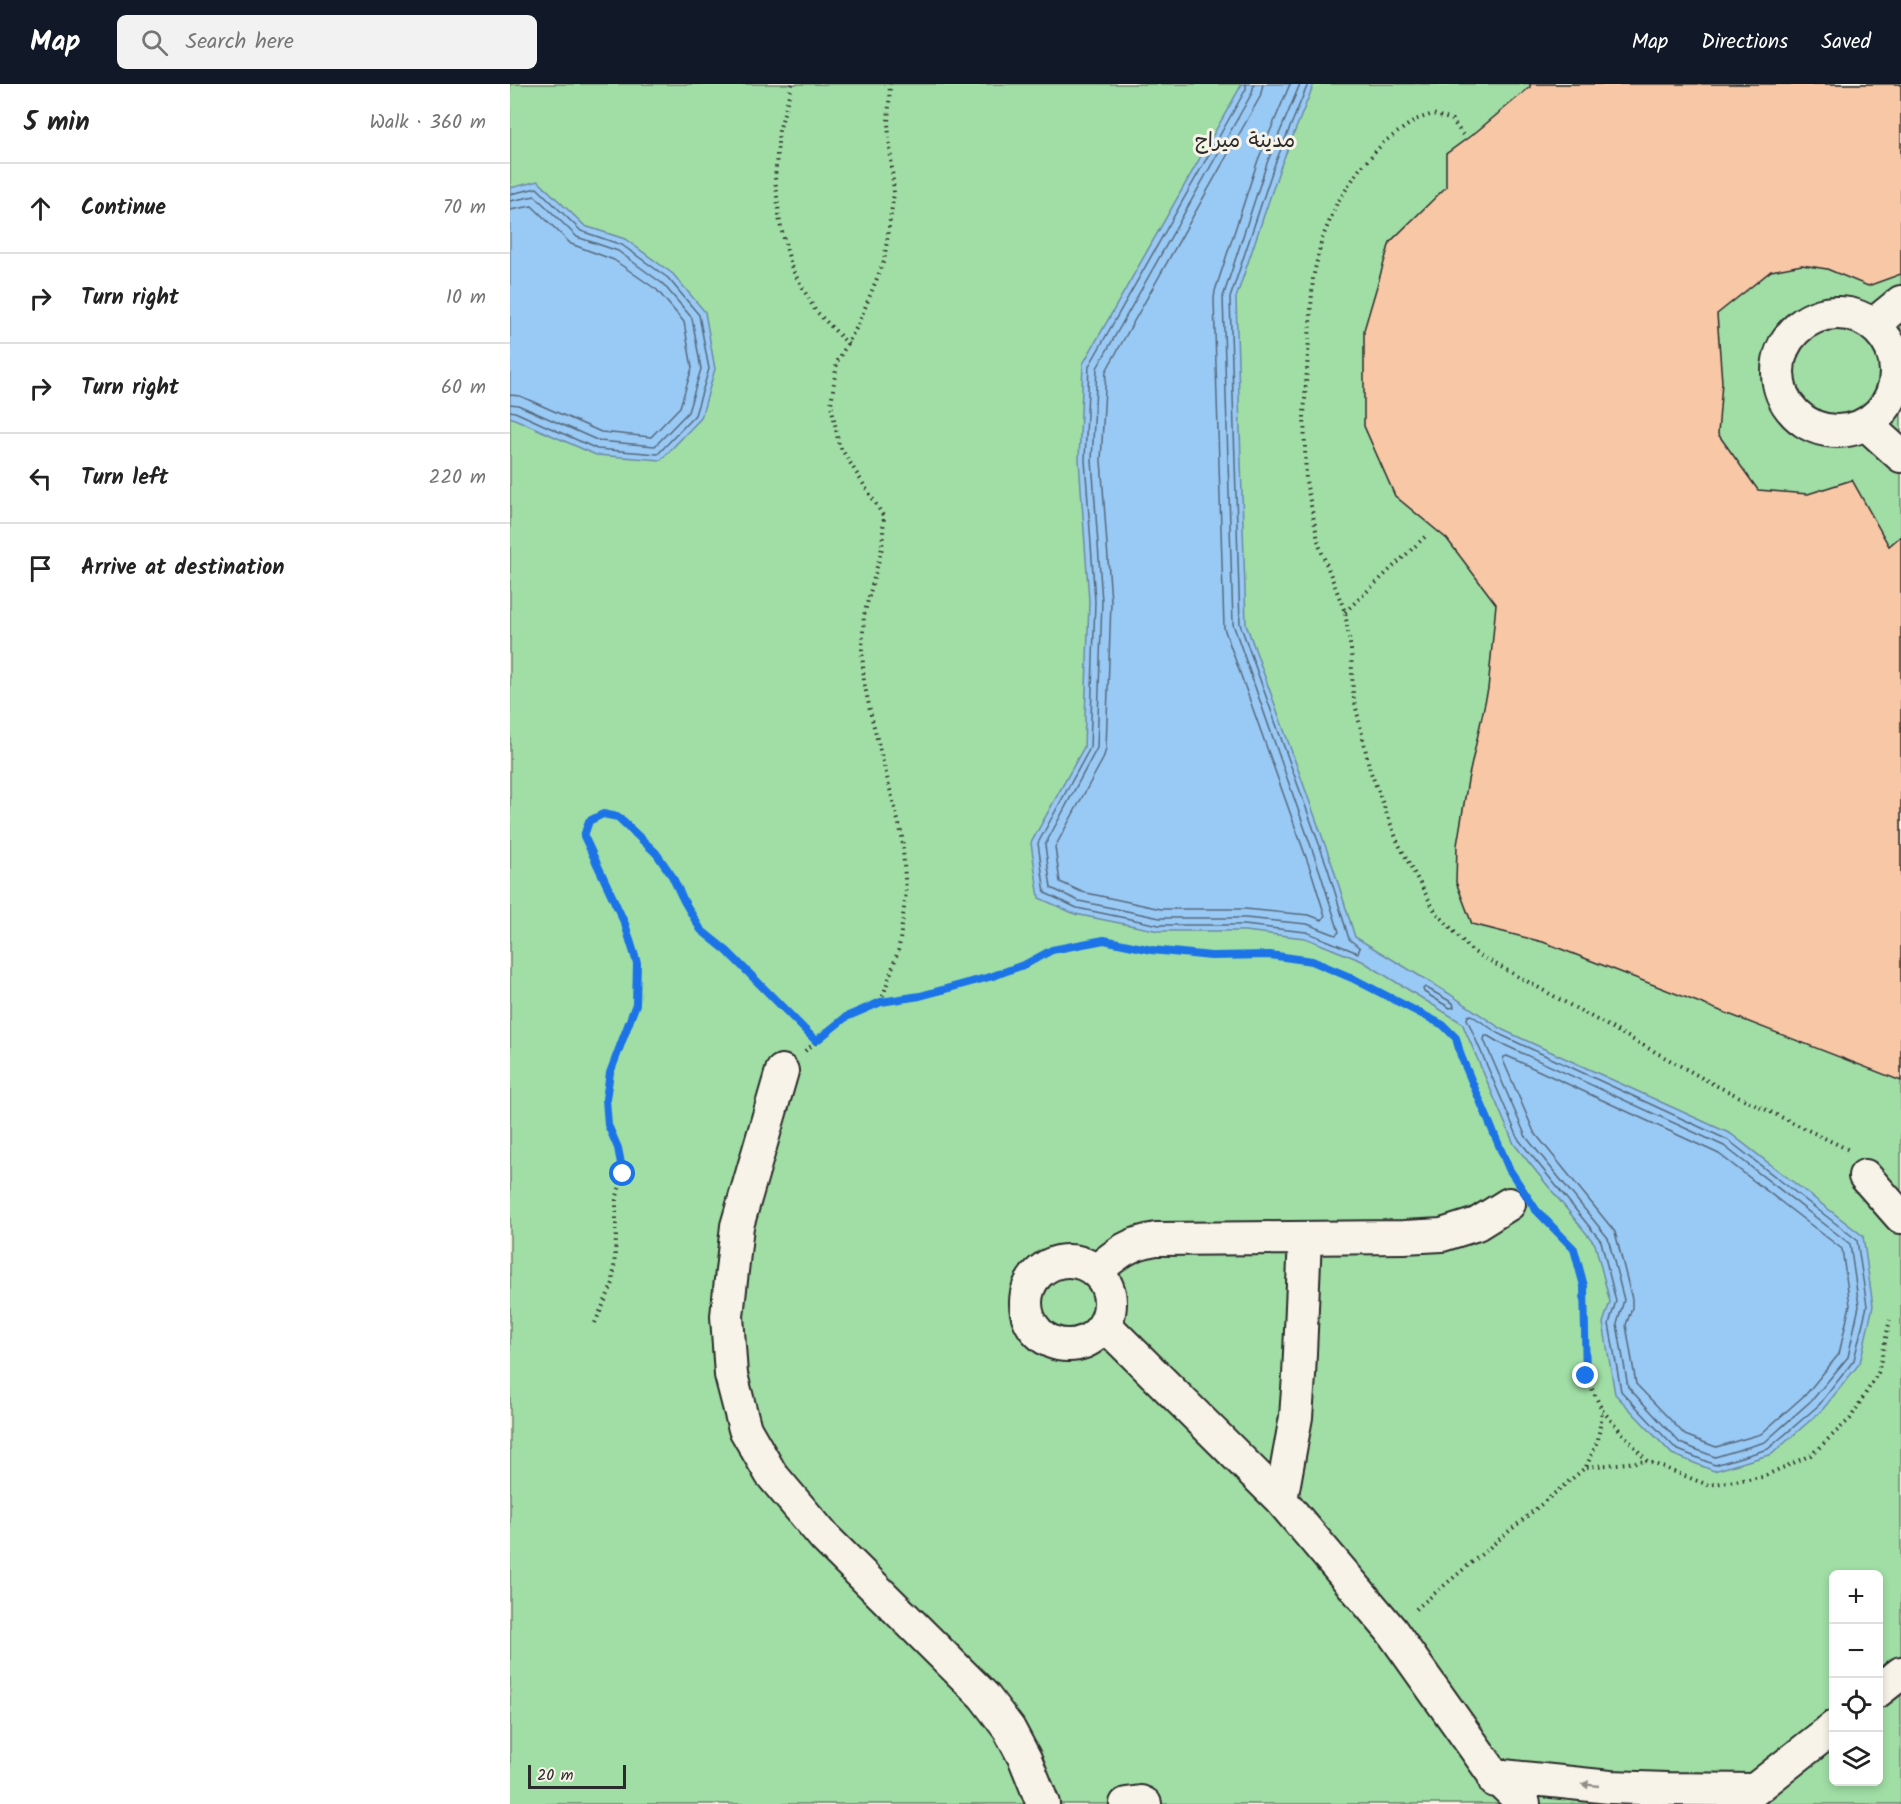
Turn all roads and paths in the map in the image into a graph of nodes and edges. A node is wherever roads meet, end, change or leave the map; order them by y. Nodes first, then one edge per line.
1 (792, 84) edge
2 (890, 84) edge
3 (1463, 135) dead end
4 (1901, 302) edge
5 (1889, 340) edge
6 (848, 344) junction
7 (1884, 416) edge
8 (1901, 456) edge
9 (1428, 534) dead end
10 (1345, 612) junction
11 (881, 1002) junction
12 (816, 1041) junction
13 (782, 1071) joint
14 (1858, 1163) joint
15 (1520, 1198) junction
16 (1901, 1217) edge
17 (1305, 1238) junction
18 (1096, 1271) junction
19 (1890, 1320) dead end
20 (595, 1323) dead end
21 (1105, 1325) junction
22 (1602, 1410) junction
23 (1647, 1461) junction
24 (1586, 1467) junction
25 (1281, 1500) junction
26 (1391, 1630) junction
27 (1901, 1673) edge
28 (1883, 1687) edge
29 (1829, 1730) edge
30 (1497, 1790) edge
31 (1746, 1797) edge
32 (1043, 1804) edge
33 (1126, 1804) edge
34 (1145, 1804) edge
35 (1524, 1804) edge

1 - 6 path
2 - 6 path
3 - 10 path
4 - 5 street
5 - 7 street
5 - 7 street
6 - 11 path
7 - 8 street
9 - 10 path
10 - 14 path
11 - 12 path
11 - 15 path
12 - 13 path
12 - 20 path
13 - 32 street
14 - 16 street
15 - 17 street
15 - 22 path
17 - 18 street
17 - 25 street
18 - 21 street
18 - 21 street
19 - 23 path
21 - 25 street
22 - 23 path
22 - 24 path
23 - 24 path
24 - 26 path
25 - 26 street
26 - 30 street
27 - 28 street
29 - 31 street
31 -> 30 street
30 - 35 street
33 - 34 street

